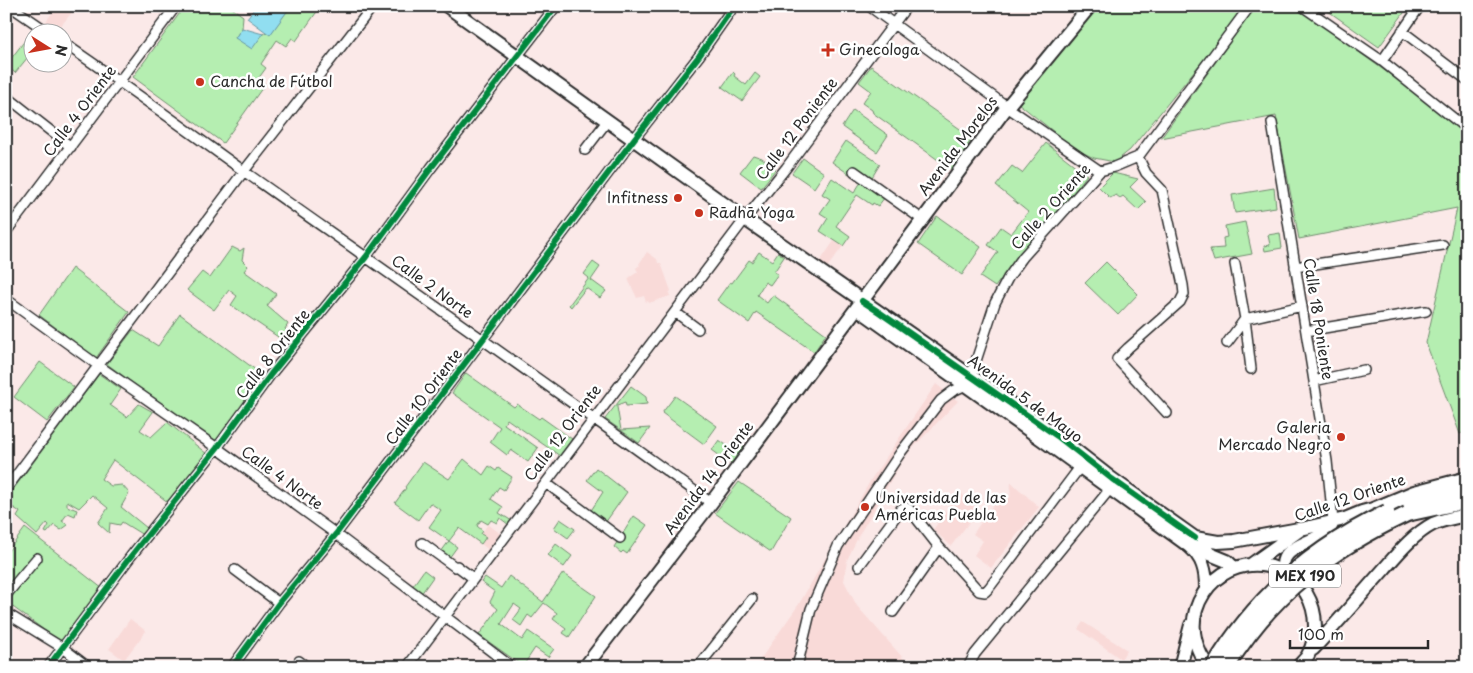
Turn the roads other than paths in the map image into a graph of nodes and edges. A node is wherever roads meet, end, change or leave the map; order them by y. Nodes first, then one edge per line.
1 (10, 6) edge
2 (176, 6) edge
3 (373, 6) edge
4 (447, 6) edge
5 (556, 6) edge
6 (734, 6) edge
7 (869, 6) edge
8 (907, 6) edge
9 (1090, 6) edge
10 (1250, 6) edge
11 (1302, 6) edge
12 (1420, 6) edge
13 (1461, 6) edge
14 (1467, 11) edge
15 (33, 22) edge
16 (893, 24) junction
17 (1402, 31) junction
18 (72, 49) edge
19 (518, 57) junction
20 (1382, 61) junction
21 (1467, 80) edge
22 (119, 81) junction
23 (6, 96) edge
24 (1007, 107) junction
25 (608, 120) junction
26 (1272, 122) dead end
27 (1467, 130) edge
28 (634, 140) junction
29 (71, 146) junction
30 (585, 150) dead end
31 (1138, 157) junction
32 (244, 171) junction
33 (854, 171) dead end
34 (1100, 171) junction
35 (745, 219) junction
36 (922, 220) junction
37 (6, 232) edge
38 (1443, 246) dead end
39 (366, 256) junction
40 (1236, 264) dead end
41 (1295, 267) junction
42 (6, 299) edge
43 (860, 305) junction
44 (1302, 306) junction
45 (1426, 311) dead end
46 (675, 312) junction
47 (1245, 319) junction
48 (698, 329) dead end
49 (1306, 331) junction
50 (483, 340) junction
51 (1227, 343) dead end
52 (99, 366) junction
53 (1251, 369) dead end
54 (1364, 370) dead end
55 (969, 381) junction
56 (1314, 381) junction
57 (1167, 413) dead end
58 (594, 419) junction
59 (217, 448) junction
60 (1080, 467) junction
61 (1467, 478) edge
62 (546, 482) junction
63 (6, 489) edge
64 (1110, 489) junction
65 (1467, 490) edge
66 (1467, 501) edge
67 (711, 504) junction
68 (1467, 515) edge
69 (1333, 521) junction
70 (1301, 529) junction
71 (336, 534) junction
72 (620, 538) dead end
73 (1195, 538) junction
74 (1234, 541) junction
75 (422, 543) dead end
76 (939, 547) junction
77 (37, 558) dead end
78 (1252, 564) junction
79 (859, 566) dead end
80 (1235, 568) junction
81 (235, 570) dead end
82 (1286, 573) junction
83 (473, 578) junction
84 (1206, 588) junction
85 (6, 595) edge
86 (752, 599) dead end
87 (279, 603) junction
88 (893, 612) dead end
89 (6, 613) edge
90 (1195, 614) junction
91 (445, 616) junction
92 (63, 648) junction
93 (1308, 655) junction
94 (48, 667) edge
95 (88, 667) edge
96 (232, 667) edge
97 (407, 667) edge
98 (512, 667) edge
99 (585, 667) edge
100 (698, 667) edge
101 (797, 667) edge
102 (968, 667) edge
103 (1180, 667) edge
104 (1211, 667) edge
105 (1227, 667) edge
106 (1298, 667) edge

1 - 15 street
2 - 22 street, Calle 4 Oriente
3 - 32 street
4 - 19 main road, Avenida 5 de Mayo
5 - 19 street, Calle 8 Oriente
6 - 28 street, Calle 10 Oriente
7 - 16 street
8 - 16 street, Calle 12 Poniente
9 - 24 main road, Avenida Morelos
10 - 31 street, Calle 2 Oriente
11 - 20 street
12 - 17 street
13 - 14 street
16 - 24 street
16 - 35 street, Calle 12 Poniente
17 - 20 street
17 - 21 street
18 - 22 street, Calle 2 Norte
19 - 25 main road, Avenida 5 de Mayo
19 - 39 street, Calle 8 Oriente
20 - 27 street
22 - 29 street, Calle 4 Oriente
22 - 32 street, Calle 2 Norte
23 - 29 street
24 - 34 street
24 - 36 main road, Avenida Morelos
25 - 28 main road, Avenida 5 de Mayo
25 - 30 street
26 - 41 street, Calle 18 Poniente
28 - 35 main road, Avenida 5 de Mayo
28 - 50 street, Calle 10 Oriente
29 - 37 street, Calle 4 Oriente
31 - 34 street, Calle 2 Oriente
31 - 57 street
32 - 39 street, Calle 2 Norte
32 - 52 street
33 - 36 street
34 - 55 street, Calle 2 Oriente
35 - 43 main road, Avenida 5 de Mayo
35 - 46 street, Calle 12 Oriente
36 - 43 main road, Avenida Morelos
38 - 41 street
39 - 50 street, Calle 2 Norte
39 - 59 street, Calle 8 Oriente
40 - 47 street
41 - 44 street, Calle 18 Poniente
42 - 52 street, Calle 4 Norte
43 - 55 main road, Avenida 5 de Mayo
43 - 67 main road, Avenida 14 Oriente
44 - 47 street
44 - 49 street, Calle 18 Poniente
45 - 49 street
46 - 48 street
46 - 58 street, Calle 12 Oriente
47 - 51 street
47 - 53 street
49 - 56 street, Calle 18 Poniente
50 - 58 street, Calle 2 Norte
50 - 71 street, Calle 10 Oriente
52 - 59 street, Calle 4 Norte
52 - 63 street
54 - 56 street
55 - 60 main road, Avenida 5 de Mayo
55 - 73 main road, Avenida 5 de Mayo
55 - 101 street
56 - 69 street, Calle 18 Poniente
58 - 62 street, Calle 12 Oriente
58 - 67 street, Calle 2 Norte
59 - 71 street, Calle 4 Norte
59 - 92 street, Calle 8 Oriente
60 - 64 main road, Avenida 5 de Mayo
60 - 76 street
61 - 69 main road, Calle 12 Oriente
62 - 72 street
62 - 83 street, Calle 12 Oriente
64 - 84 main road, Avenida 5 de Mayo
64 - 102 street
65 - 104 main road, Calle 12 Oriente / MEX 190, bridge
66 - 105 main road, MEX 190, bridge
67 - 99 main road, Avenida 14 Oriente
68 - 93 main road
69 - 70 main road, Calle 12 Oriente
69 - 82 main road
70 - 74 main road
70 - 78 main road, Calle 12 Oriente
71 - 87 street, Calle 10 Oriente
71 - 91 street, Calle 4 Norte
73 - 74 main road
73 - 80 main road, Avenida 5 de Mayo
74 - 80 main road
75 - 83 street
76 - 79 street
76 - 88 street
77 - 85 street
78 - 80 main road
78 - 82 main road
80 - 84 main road
81 - 87 street
82 - 93 main road
83 - 91 street, Calle 12 Oriente
84 - 90 main road
86 - 100 street
87 - 96 street, Calle 10 Oriente
89 - 92 street
90 - 103 main road
90 - 104 main road
91 - 97 street, Calle 12 Oriente
91 - 98 street, Calle 4 Norte
92 - 94 street, Calle 8 Oriente
92 - 95 street
93 - 106 main road

